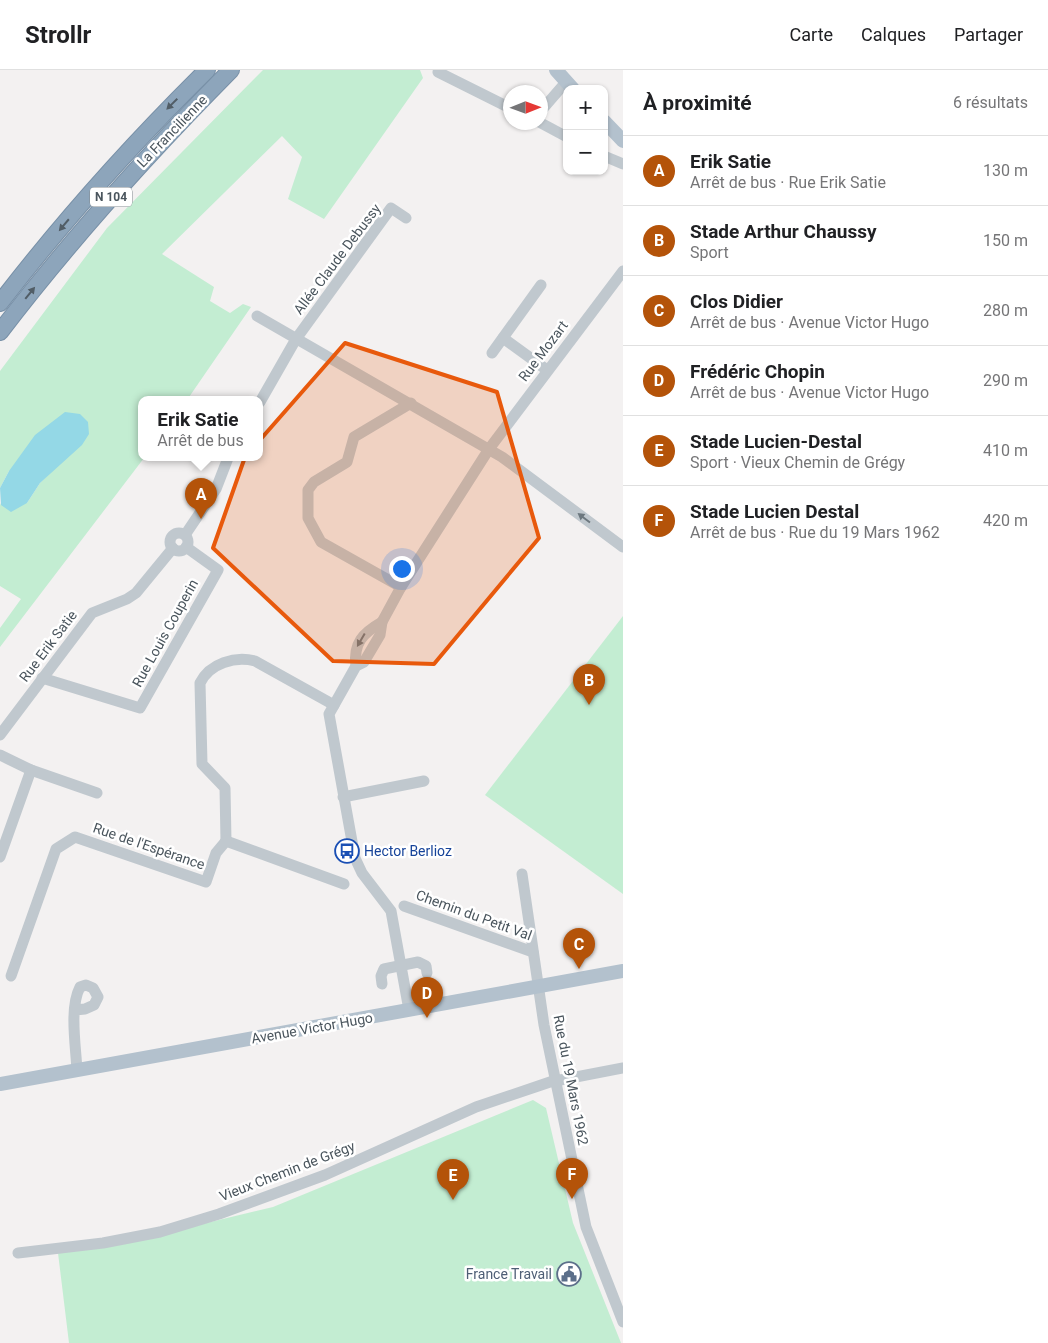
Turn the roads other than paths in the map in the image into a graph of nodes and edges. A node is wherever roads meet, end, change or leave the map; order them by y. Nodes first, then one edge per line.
1 (207, 70) edge
2 (231, 70) edge
3 (556, 70) edge
4 (438, 72) dead end
5 (570, 85) edge
6 (563, 91) edge
7 (503, 104) edge
8 (548, 105) edge
9 (608, 125) edge
10 (548, 127) edge
11 (563, 135) edge
12 (623, 140) edge
13 (608, 158) edge
14 (623, 164) edge
15 (406, 218) dead end
16 (623, 271) edge
17 (541, 285) dead end
18 (0, 303) edge
19 (257, 316) dead end
20 (0, 332) edge
21 (503, 338) junction
22 (296, 339) junction
23 (492, 352) dead end
24 (547, 370) junction
25 (263, 397) edge
26 (411, 403) junction
27 (489, 450) junction
28 (227, 461) edge
29 (184, 535) junction
30 (186, 547) junction
31 (623, 547) edge
32 (173, 548) junction
33 (401, 587) junction
34 (42, 678) junction
35 (334, 705) junction
36 (0, 736) edge
37 (0, 745) edge
38 (0, 754) edge
39 (31, 770) junction
40 (424, 781) dead end
41 (96, 793) dead end
42 (343, 797) junction
43 (226, 841) junction
44 (0, 857) edge
45 (522, 874) dead end
46 (344, 884) dead end
47 (404, 906) dead end
48 (533, 952) junction
49 (402, 965) junction
50 (623, 971) edge
51 (427, 973) dead end
52 (10, 976) dead end
53 (382, 984) dead end
54 (538, 986) junction
55 (75, 1010) dead end
56 (409, 1010) junction
57 (623, 1068) edge
58 (77, 1071) junction
59 (556, 1081) junction
60 (0, 1084) edge
61 (18, 1253) dead end
62 (623, 1322) edge

1 -> 18 highway, La Francilienne / N 104
20 -> 2 highway, La Francilienne / N 104
3 - 5 main road
4 - 7 street
6 - 8 street
9 - 12 main road
10 - 11 street
13 - 14 street
15 - 22 street, Allée Claude Debussy
16 - 24 street, Rue Mozart
17 - 21 street
19 - 22 street
21 - 23 street
21 - 24 street
22 - 25 street
22 - 26 street
24 - 27 street, Rue Mozart
26 - 27 street
26 - 33 street
31 -> 27 street
27 - 33 street, Rue Mozart
28 - 29 street, Rue Erik Satie
29 - 30 street
29 - 32 street, Rue Erik Satie
30 - 32 street
30 - 34 street, Rue Louis Couperin
32 - 34 street, Rue Erik Satie
33 - 35 street, Rue Mozart
34 - 36 street, Rue Erik Satie
35 - 42 street
35 - 43 street
37 - 38 street
38 - 39 street
39 - 41 street
39 - 44 street
40 - 42 street
42 - 49 street
43 - 46 street
43 - 52 street, Rue de l'Espérance
45 - 48 street, Rue du 19 Mars 1962
47 - 48 street, Chemin du Petit Val
48 - 54 street, Rue du 19 Mars 1962
49 - 51 street
49 - 53 street
49 - 56 street
50 - 54 main road, Avenue Victor Hugo
54 - 56 main road, Avenue Victor Hugo
54 - 59 street, Rue du 19 Mars 1962
55 - 58 street
56 - 58 main road, Avenue Victor Hugo
57 - 59 street, Vieux Chemin de Grégy
58 - 60 main road, Avenue Victor Hugo
59 - 61 street, Vieux Chemin de Grégy
59 - 62 street, Rue du 19 Mars 1962

